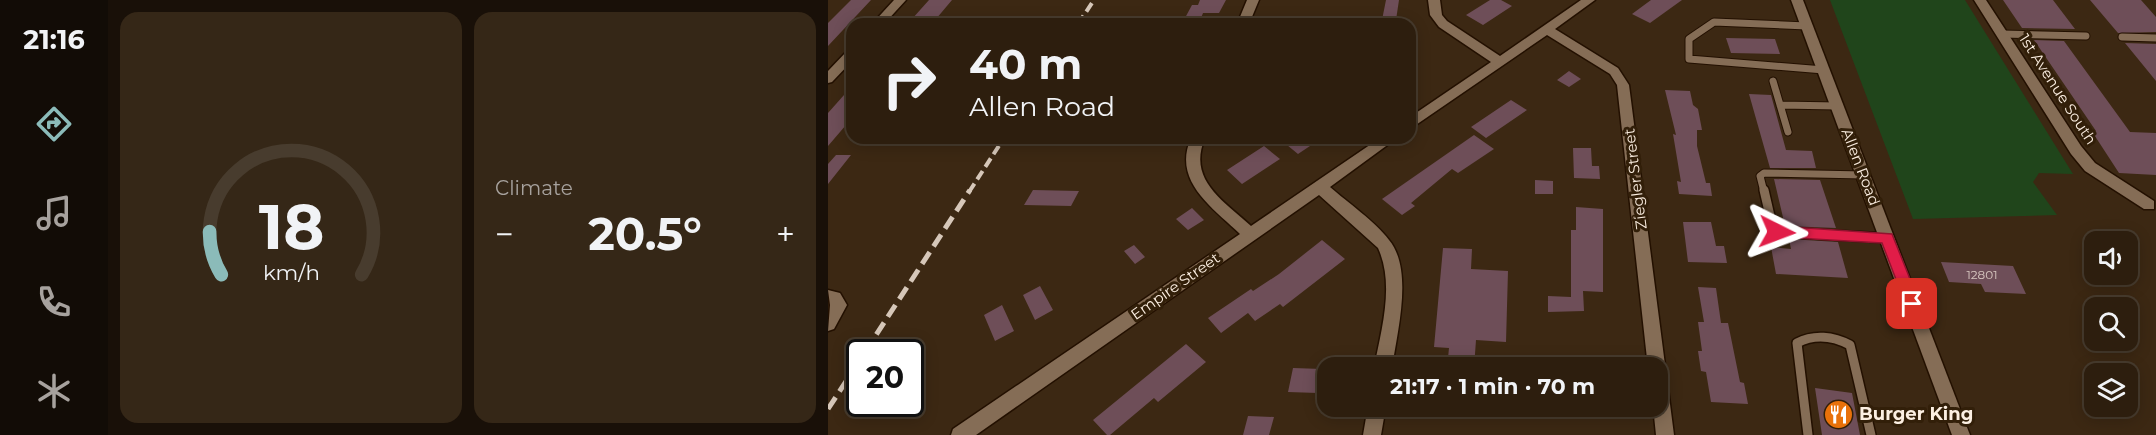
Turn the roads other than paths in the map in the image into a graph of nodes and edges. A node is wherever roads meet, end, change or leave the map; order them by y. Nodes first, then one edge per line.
1 (900, 0) edge
2 (1253, 0) edge
3 (1434, 0) edge
4 (1589, 0) edge
5 (1797, 0) edge
6 (1980, 0) edge
7 (884, 18) edge
8 (1246, 18) edge
9 (1807, 26) junction
10 (1547, 30) junction
11 (2002, 34) junction
12 (2086, 36) dead end
13 (2122, 38) dead end
14 (2156, 39) edge
15 (846, 59) edge
16 (1500, 62) junction
17 (1824, 70) junction
18 (828, 79) edge
19 (1773, 81) dead end
20 (1780, 105) junction
21 (1838, 106) junction
22 (1416, 120) edge
23 (1788, 132) dead end
24 (1196, 144) edge
25 (1381, 144) edge
26 (1864, 175) junction
27 (1319, 186) junction
28 (2149, 205) dead end
29 (1250, 234) junction
30 (1887, 238) junction
31 (828, 297) edge
32 (828, 324) edge
33 (1385, 357) edge
34 (1656, 357) edge
35 (1375, 417) edge
36 (1663, 417) edge
37 (960, 435) edge
38 (1372, 435) edge
39 (1665, 435) edge
40 (1808, 435) edge
41 (1871, 435) edge
42 (1961, 435) edge

1 - 7 street
2 - 8 street
3 - 16 street
4 - 10 street
5 - 9 street, Allen Road
6 - 11 street, 1st Avenue South
9 - 17 street, Allen Road
9 - 17 lane
10 - 16 street
10 - 34 street, Ziegler Street
11 - 12 lane
11 - 28 street, 1st Avenue South
13 - 14 lane
15 - 18 street
16 - 22 street
17 - 21 street, Allen Road
19 - 20 lane
20 - 21 lane
20 - 23 lane
21 - 26 street, Allen Road
24 - 29 street
25 - 27 street, Empire Street
26 - 30 street, Allen Road
26 - 30 lane
27 - 29 street, Empire Street
27 - 33 street
29 - 37 street, Empire Street
30 - 42 street, Allen Road
31 - 32 street
35 - 38 street
36 - 39 street, Ziegler Street
40 - 41 lane

